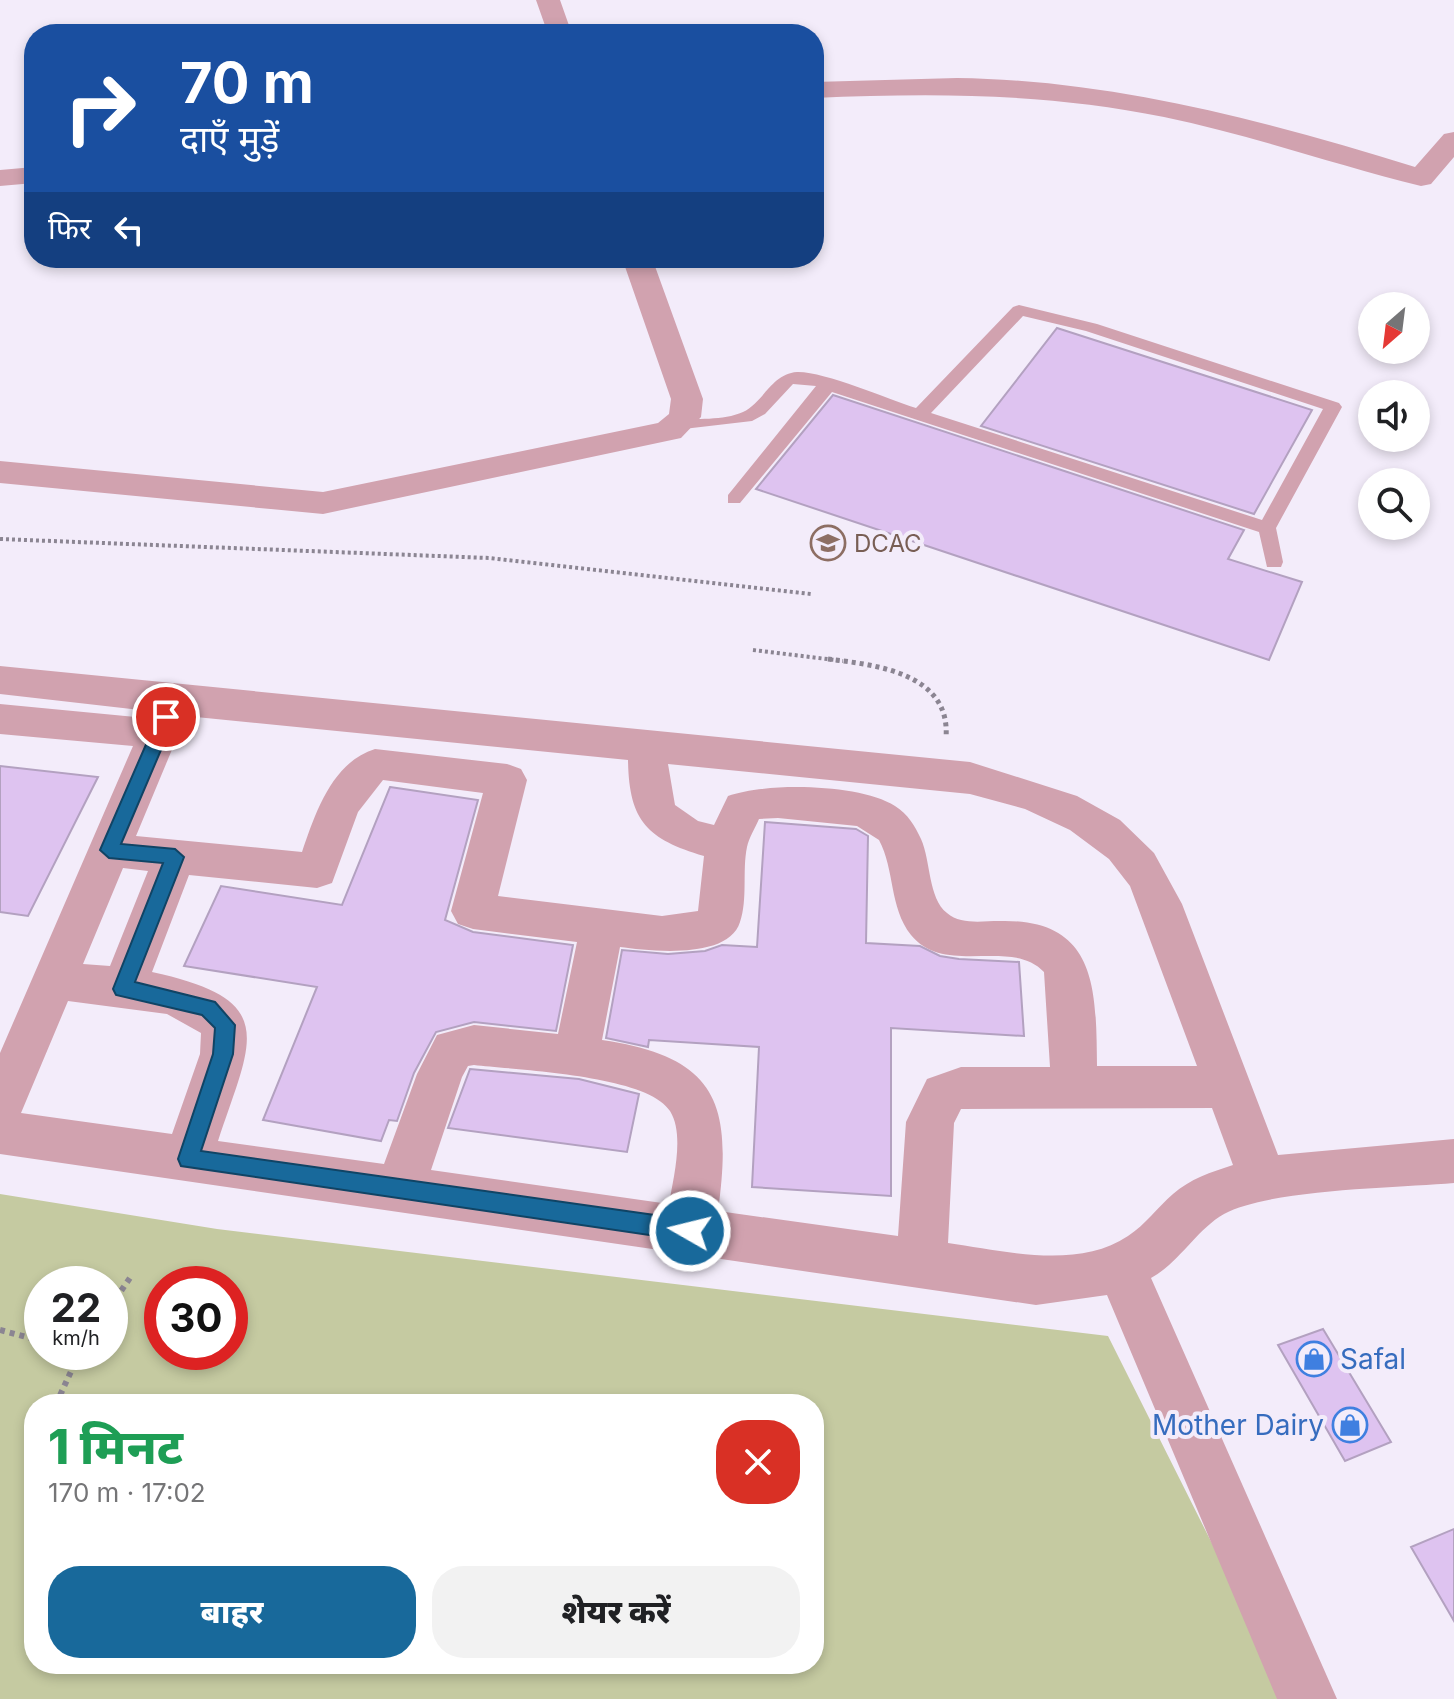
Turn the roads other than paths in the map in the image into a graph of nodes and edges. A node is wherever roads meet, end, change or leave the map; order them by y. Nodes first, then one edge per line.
1 (548, 0) edge
2 (556, 24) edge
3 (824, 90) edge
4 (1454, 140) edge
5 (641, 268) edge
6 (831, 386) junction
7 (919, 415) junction
8 (675, 425) junction
9 (0, 472) edge
10 (734, 499) dead end
11 (1267, 528) junction
12 (1274, 562) dead end
13 (0, 680) edge
14 (166, 717) junction
15 (0, 719) edge
16 (648, 746) junction
17 (726, 845) junction
18 (109, 850) junction
19 (175, 857) junction
20 (602, 927) junction
21 (54, 980) junction
22 (123, 989) junction
23 (576, 1057) junction
24 (1229, 1087) junction
25 (1074, 1088) junction
26 (0, 1107) edge
27 (0, 1132) edge
28 (188, 1159) junction
29 (1454, 1161) edge
30 (1263, 1180) junction
31 (400, 1189) junction
32 (690, 1231) junction
33 (922, 1263) junction
34 (1120, 1266) junction
35 (1307, 1699) edge

1 - 2 street
3 - 4 street
5 - 8 street
6 - 7 lane
6 - 8 lane
6 - 10 lane
7 - 11 lane
7 - 11 lane
8 - 9 street
11 - 12 lane
13 - 14 street
14 - 15 street
14 - 16 street
14 - 18 street
16 - 17 street
16 - 24 street
17 - 20 street
17 - 25 street
18 - 19 street
18 - 21 street
19 - 20 street
19 - 22 street
20 - 23 street
21 - 22 street
21 - 26 street
22 - 28 street
23 - 31 street
23 - 32 street
24 - 25 street
24 - 30 street
25 - 33 street
27 - 28 street
28 - 31 street
29 - 30 street
30 - 34 street
31 - 32 street
32 - 33 street
33 - 34 street
34 - 35 street

